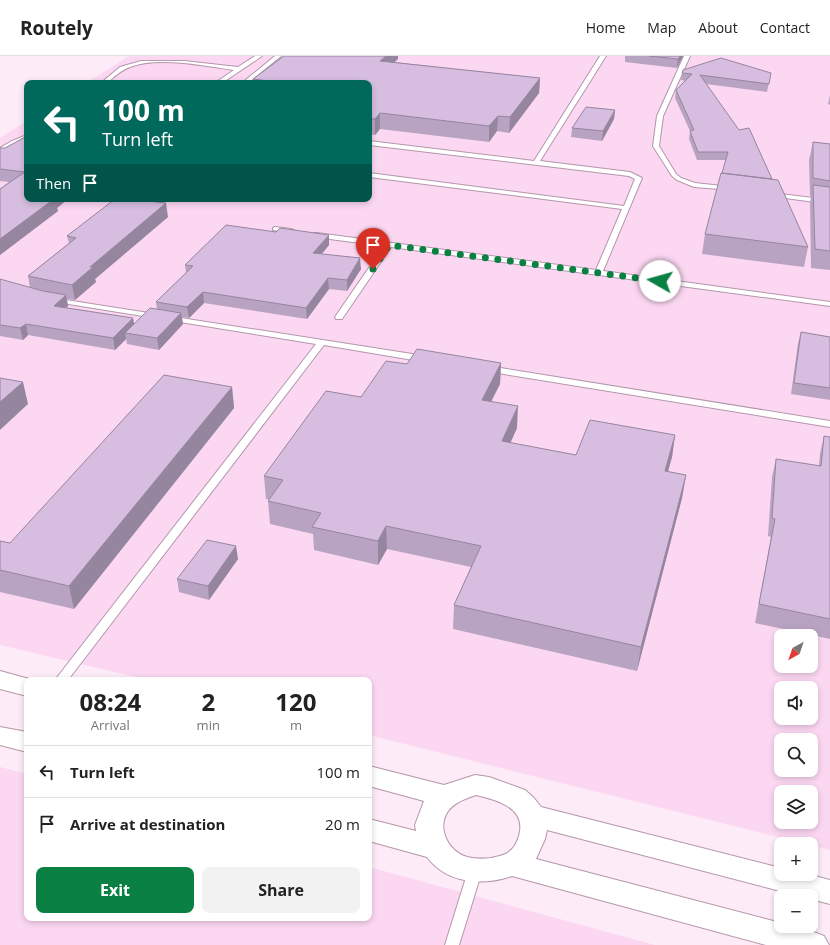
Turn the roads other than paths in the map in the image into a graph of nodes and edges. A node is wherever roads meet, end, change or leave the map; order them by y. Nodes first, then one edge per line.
1 (259, 56) edge
2 (278, 56) edge
3 (603, 56) edge
4 (687, 56) edge
5 (240, 69) junction
6 (108, 80) edge
7 (223, 80) edge
8 (248, 80) edge
9 (24, 138) edge
10 (372, 143) edge
11 (0, 152) edge
12 (536, 162) junction
13 (372, 175) edge
14 (739, 190) edge
15 (762, 193) edge
16 (830, 202) edge
17 (627, 208) junction
18 (275, 229) dead end
19 (389, 245) junction
20 (599, 273) junction
21 (46, 299) edge
22 (830, 304) edge
23 (339, 317) dead end
24 (321, 343) junction
25 (430, 360) edge
26 (477, 368) edge
27 (830, 424) edge
28 (63, 677) edge
29 (0, 680) edge
30 (24, 686) edge
31 (0, 736) edge
32 (24, 741) edge
33 (372, 777) edge
34 (444, 796) junction
35 (533, 816) junction
36 (372, 831) edge
37 (434, 847) junction
38 (511, 864) junction
39 (475, 871) junction
40 (830, 892) edge
41 (452, 945) edge
42 (814, 945) edge

1 - 5 lane
2 - 8 lane
3 - 12 lane
4 - 14 lane
5 - 6 lane
5 - 7 lane
9 - 11 lane
10 - 12 lane
12 - 17 lane
13 - 17 lane
15 - 16 lane
17 - 20 lane
18 - 19 lane
19 - 20 lane
19 - 23 lane
20 - 22 lane
21 - 24 lane
24 - 25 lane
24 - 28 lane
26 - 27 lane
29 - 30 street
31 - 32 street
33 - 34 street
34 - 35 street
34 - 37 street
35 - 38 street
35 - 40 street
36 - 37 street
37 - 39 street
38 - 39 street
38 - 42 street
39 - 41 lane

